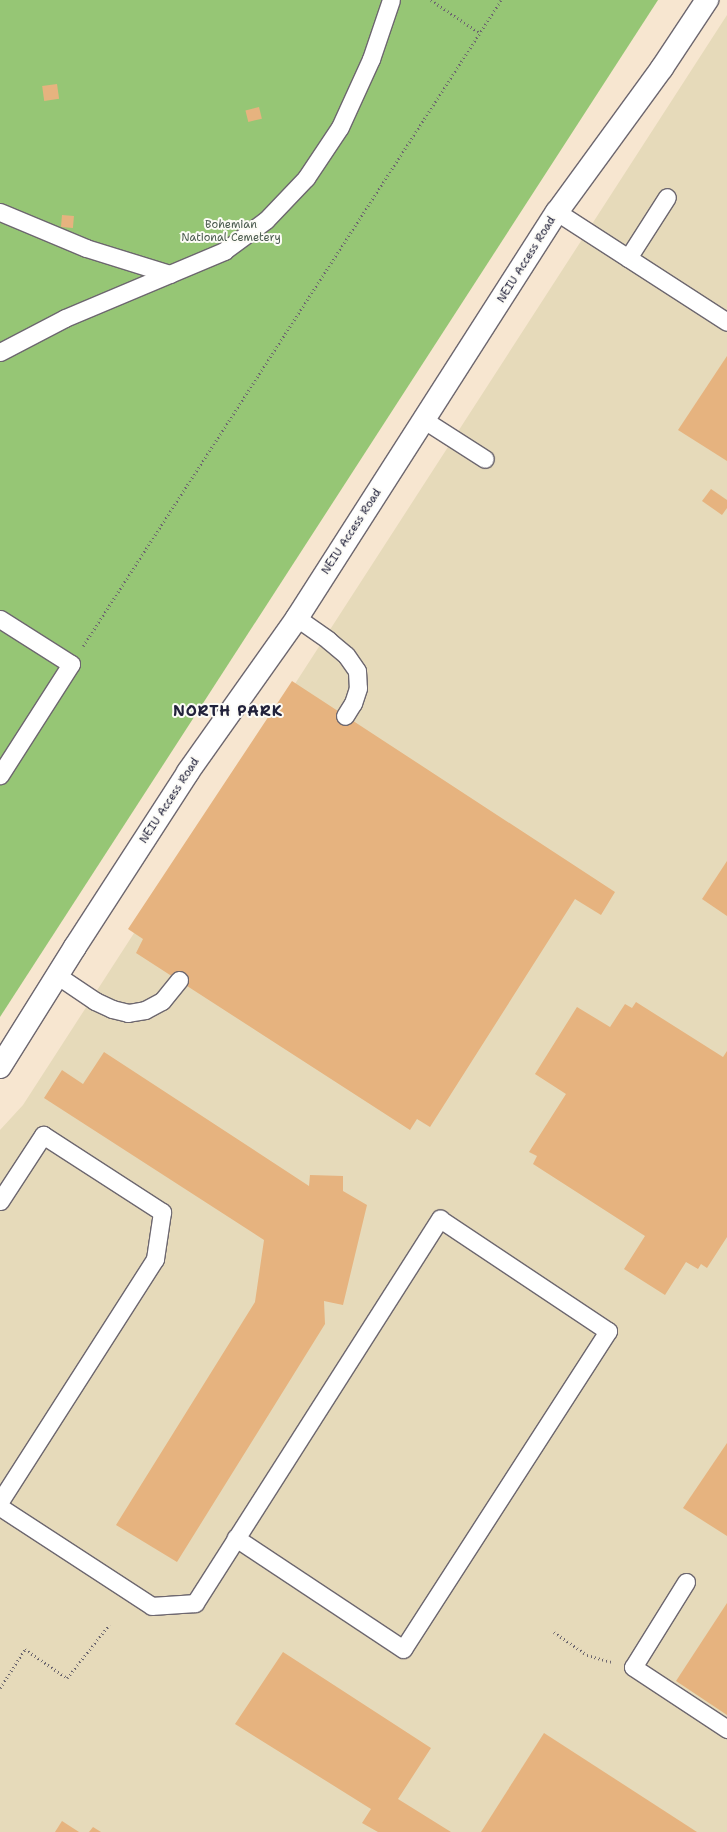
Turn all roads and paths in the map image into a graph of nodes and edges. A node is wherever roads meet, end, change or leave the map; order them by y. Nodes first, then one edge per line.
1 (391, 0) edge
2 (431, 0) edge
3 (501, 0) edge
4 (707, 0) edge
5 (480, 33) junction
6 (667, 197) dead end
7 (0, 212) edge
8 (557, 212) junction
9 (628, 258) junction
10 (170, 274) junction
11 (727, 322) edge
12 (0, 352) edge
13 (424, 420) junction
14 (486, 459) dead end
15 (297, 618) junction
16 (0, 619) edge
17 (71, 664) junction
18 (345, 716) dead end
19 (0, 775) edge
20 (58, 976) junction
21 (179, 980) dead end
22 (0, 1067) edge
23 (0, 1201) edge
24 (0, 1501) edge
25 (0, 1507) edge
26 (236, 1538) junction
27 (686, 1582) dead end
28 (109, 1625) dead end
29 (554, 1632) dead end
30 (587, 1655) dead end
31 (0, 1688) edge
32 (727, 1729) edge

1 - 10 lane
2 - 5 path
3 - 5 path
4 - 8 street, NEIU Access Road
5 - 17 path
6 - 9 lane
7 - 10 lane
8 - 9 lane
8 - 13 street, NEIU Access Road
9 - 11 lane
10 - 12 lane
13 - 14 lane
13 - 15 street, NEIU Access Road
15 - 18 lane
15 - 20 street, NEIU Access Road
16 - 17 lane
17 - 19 lane
20 - 21 lane
20 - 22 street, NEIU Access Road
23 - 24 lane
25 - 26 lane
26 - 26 lane
27 - 32 lane
28 - 31 path
29 - 30 path

